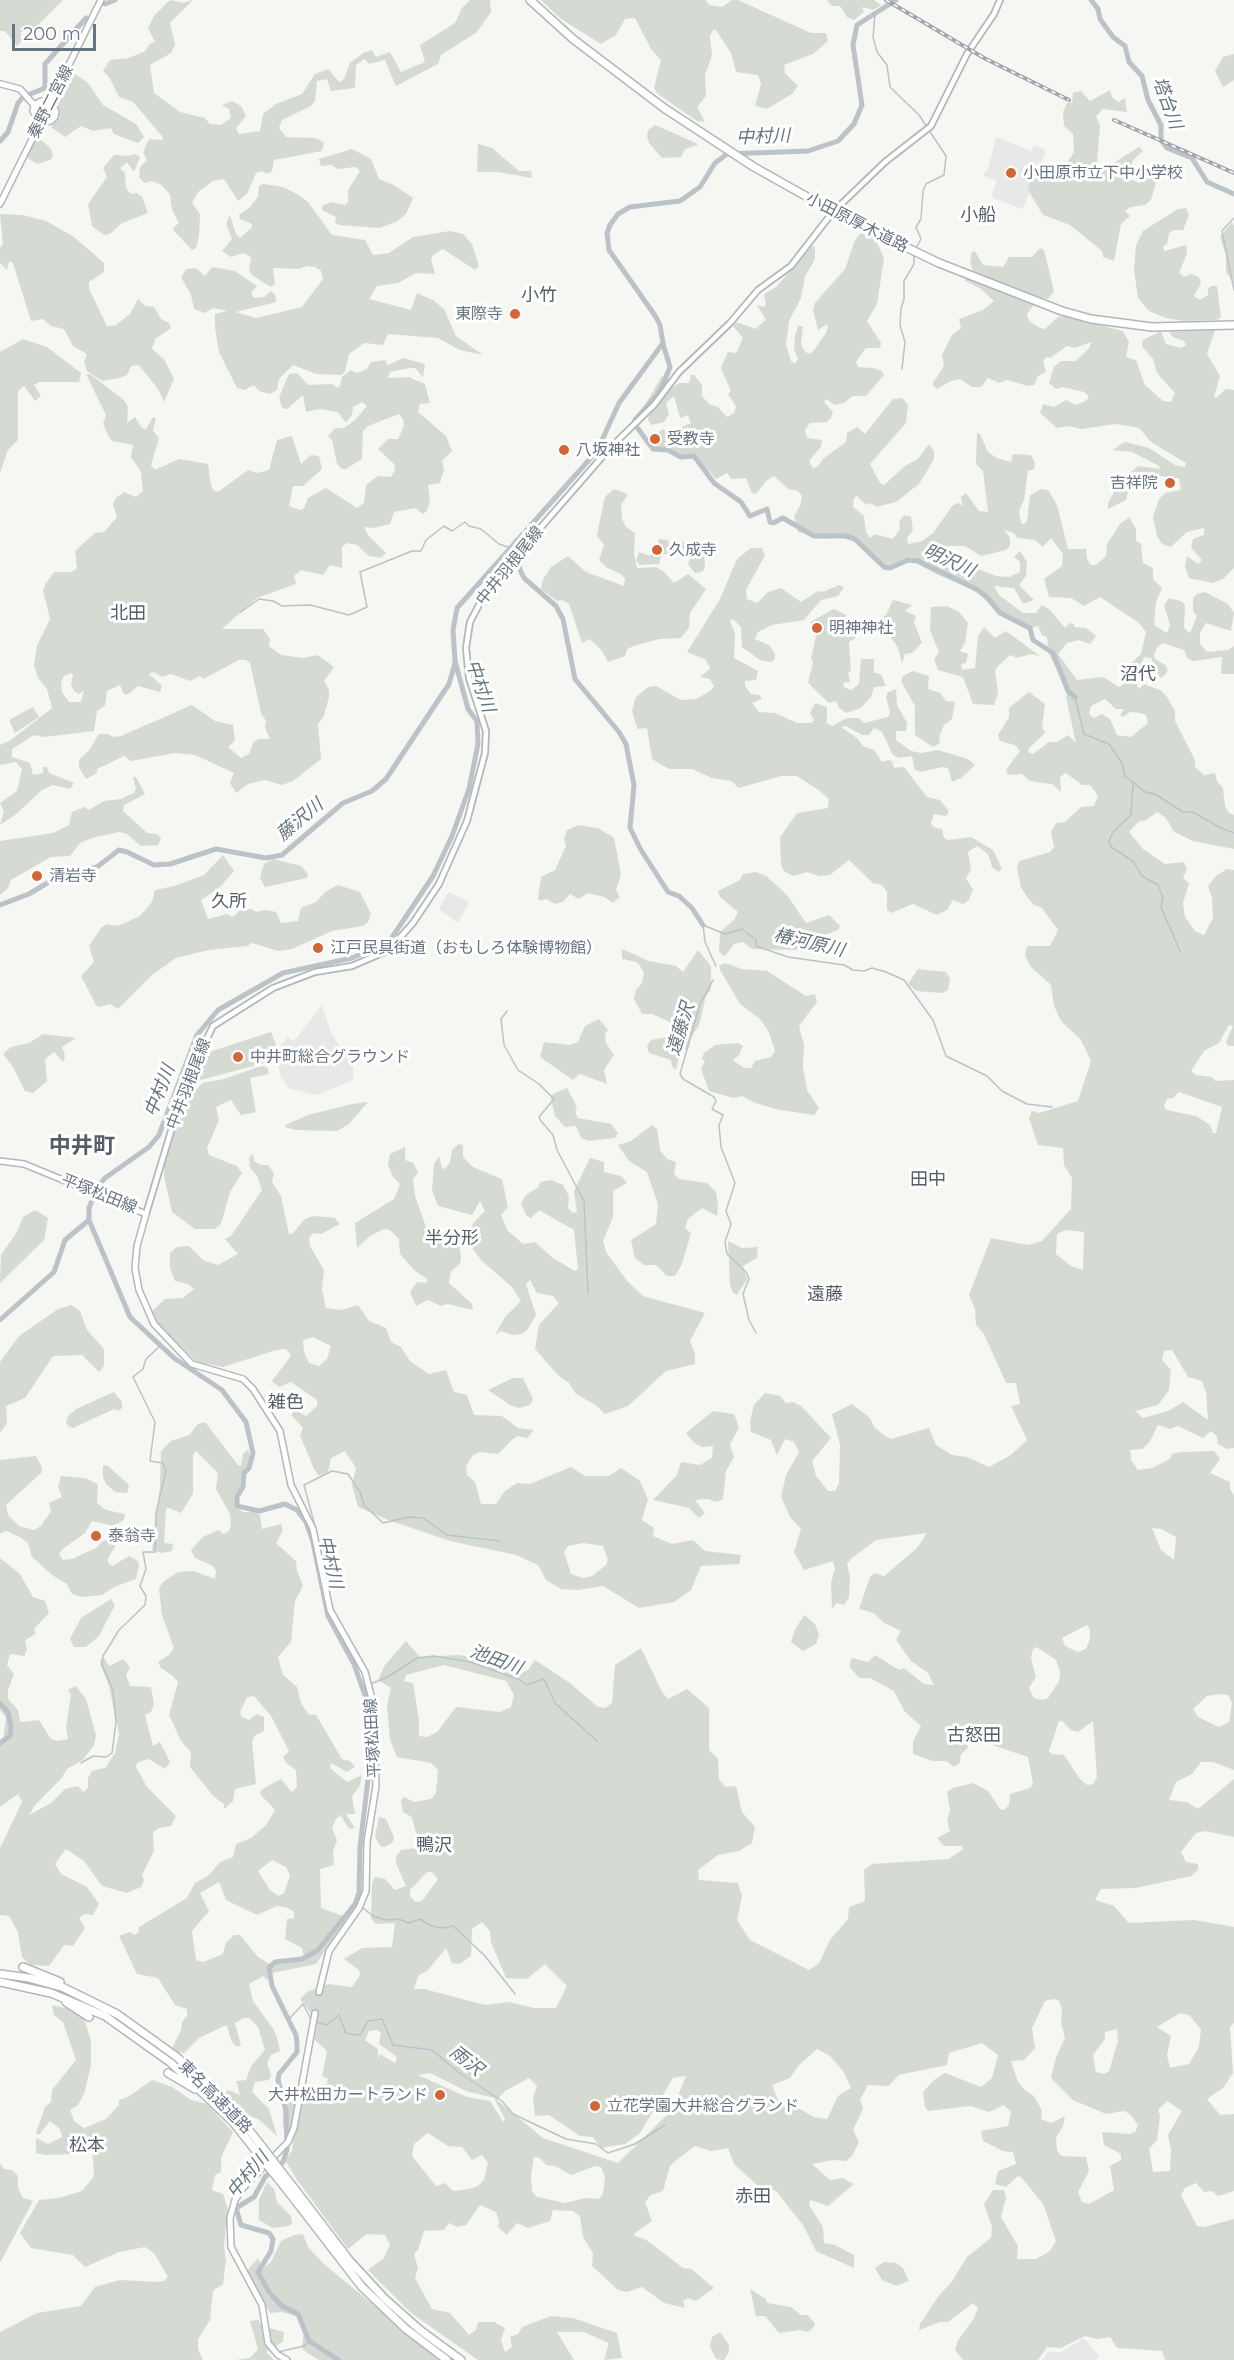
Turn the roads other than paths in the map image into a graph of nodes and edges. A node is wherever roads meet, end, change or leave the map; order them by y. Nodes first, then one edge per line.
1 (99, 0) edge
2 (530, 0) edge
3 (535, 0) edge
4 (1000, 0) edge
5 (1, 84) edge
6 (48, 104) junction
7 (34, 105) junction
8 (37, 117) dead end
9 (45, 122) dead end
10 (704, 133) junction
11 (0, 196) edge
12 (0, 204) edge
13 (1234, 323) edge
14 (0, 1161) edge
15 (146, 1214) junction
16 (23, 1967) dead end
17 (0, 1974) edge
18 (0, 1984) edge
19 (319, 1992) tunnel mouth
20 (315, 2013) tunnel mouth
21 (89, 2017) dead end
22 (141, 2030) junction
23 (168, 2073) dead end
24 (236, 2120) junction
25 (294, 2193) junction
26 (287, 2360) edge
27 (447, 2360) edge
28 (461, 2360) edge

1 - 6 main road, 秦野二宮線
1 - 6 main road, 秦野二宮線
2 - 10 highway, 小田原厚木道路
3 - 10 highway, 小田原厚木道路
4 - 15 main road, 中井羽根尾線
5 - 7 main road
6 - 7 main road
6 - 9 main road
6 - 11 main road, 秦野二宮線
6 - 12 main road, 秦野二宮線
7 - 8 main road
10 - 13 highway, 小田原厚木道路, bridge
14 - 15 main road, 平塚松田線
15 - 19 main road, 平塚松田線
16 - 22 highway
17 - 22 highway, 東名高速道路
18 - 21 highway
18 - 24 highway, 東名高速道路
20 - 26 main road
22 - 24 highway, 東名高速道路
23 - 24 highway
24 - 25 highway, 東名高速道路, bridge
25 - 27 highway, 東名高速道路
25 - 28 highway, 東名高速道路

